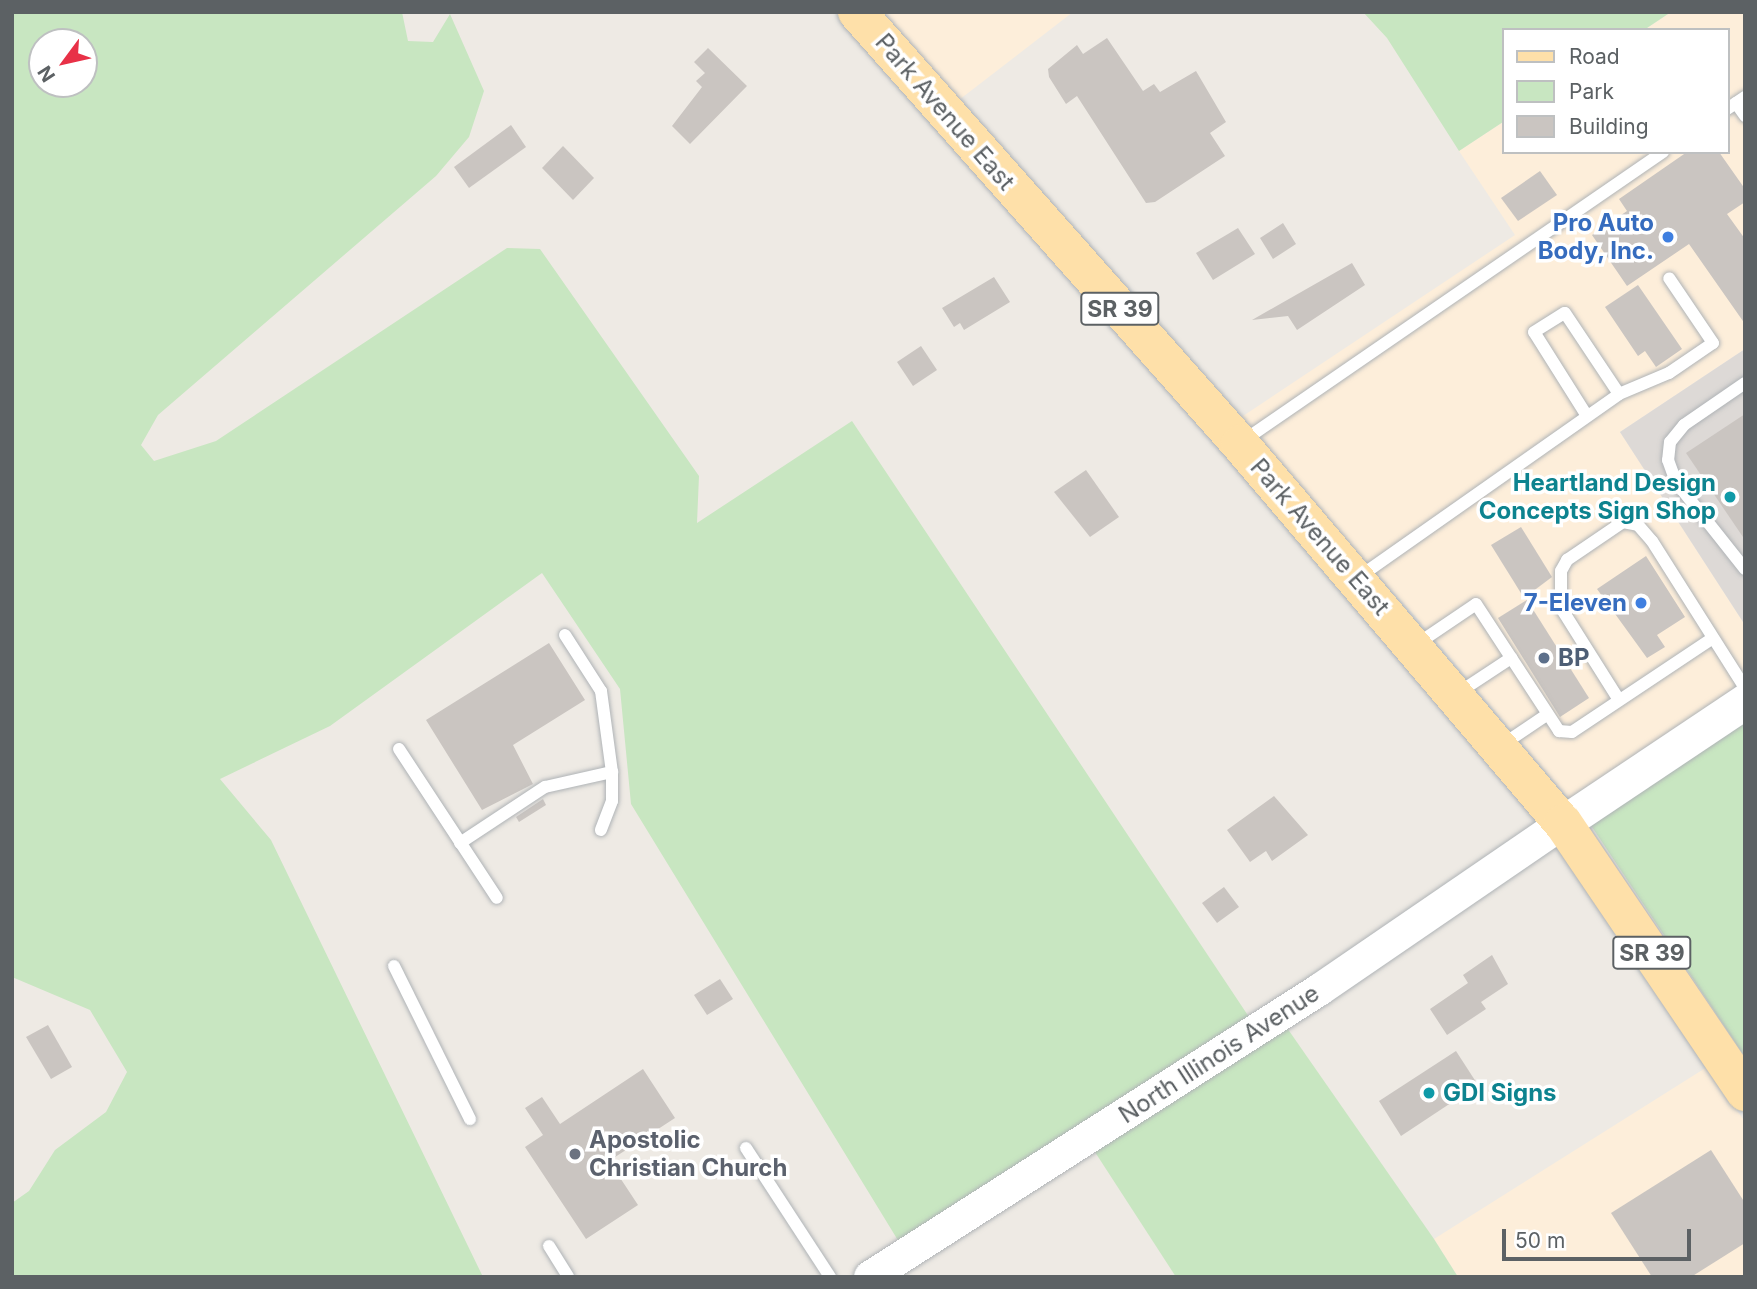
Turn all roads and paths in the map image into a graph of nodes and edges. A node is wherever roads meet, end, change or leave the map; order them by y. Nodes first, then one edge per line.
1 (857, 12) edge
2 (1736, 103) edge
3 (1745, 116) edge
4 (1660, 154) edge
5 (1669, 278) dead end
6 (1745, 383) edge
7 (1619, 394) junction
8 (1587, 416) junction
9 (1240, 444) junction
10 (1745, 569) edge
11 (1356, 579) junction
12 (565, 635) dead end
13 (1713, 638) junction
14 (1413, 646) junction
15 (1511, 658) junction
16 (1745, 688) edge
17 (1454, 695) junction
18 (1619, 700) junction
19 (1745, 701) edge
20 (1548, 714) junction
21 (1499, 747) junction
22 (399, 749) dead end
23 (612, 772) junction
24 (1563, 823) junction
25 (601, 830) dead end
26 (460, 843) junction
27 (497, 898) dead end
28 (394, 966) dead end
29 (1745, 1092) edge
30 (470, 1119) dead end
31 (746, 1148) dead end
32 (549, 1246) dead end
33 (568, 1277) edge
34 (830, 1277) edge
35 (870, 1277) edge

1 - 9 main road, Park Avenue East / SR 39
2 - 3 lane
4 - 9 lane
5 - 7 lane
6 - 10 lane
7 - 8 lane
7 - 8 lane
8 - 11 lane
9 - 11 main road, Park Avenue East / SR 39
11 - 14 main road, Park Avenue East / SR 39
12 - 23 lane
13 - 16 lane
13 - 18 lane
13 - 18 lane
14 - 15 lane
14 - 17 main road, Park Avenue East / SR 39
15 - 17 lane
15 - 20 lane
17 - 21 main road, Park Avenue East / SR 39
18 - 20 lane
19 - 24 main road
20 - 21 lane
21 - 24 main road, Park Avenue East / SR 39
22 - 26 lane
23 - 25 lane
23 - 26 lane
24 - 29 main road, Park Avenue East / SR 39
24 - 35 street, North Illinois Avenue
26 - 27 lane
28 - 30 lane
31 - 34 lane
32 - 33 lane

